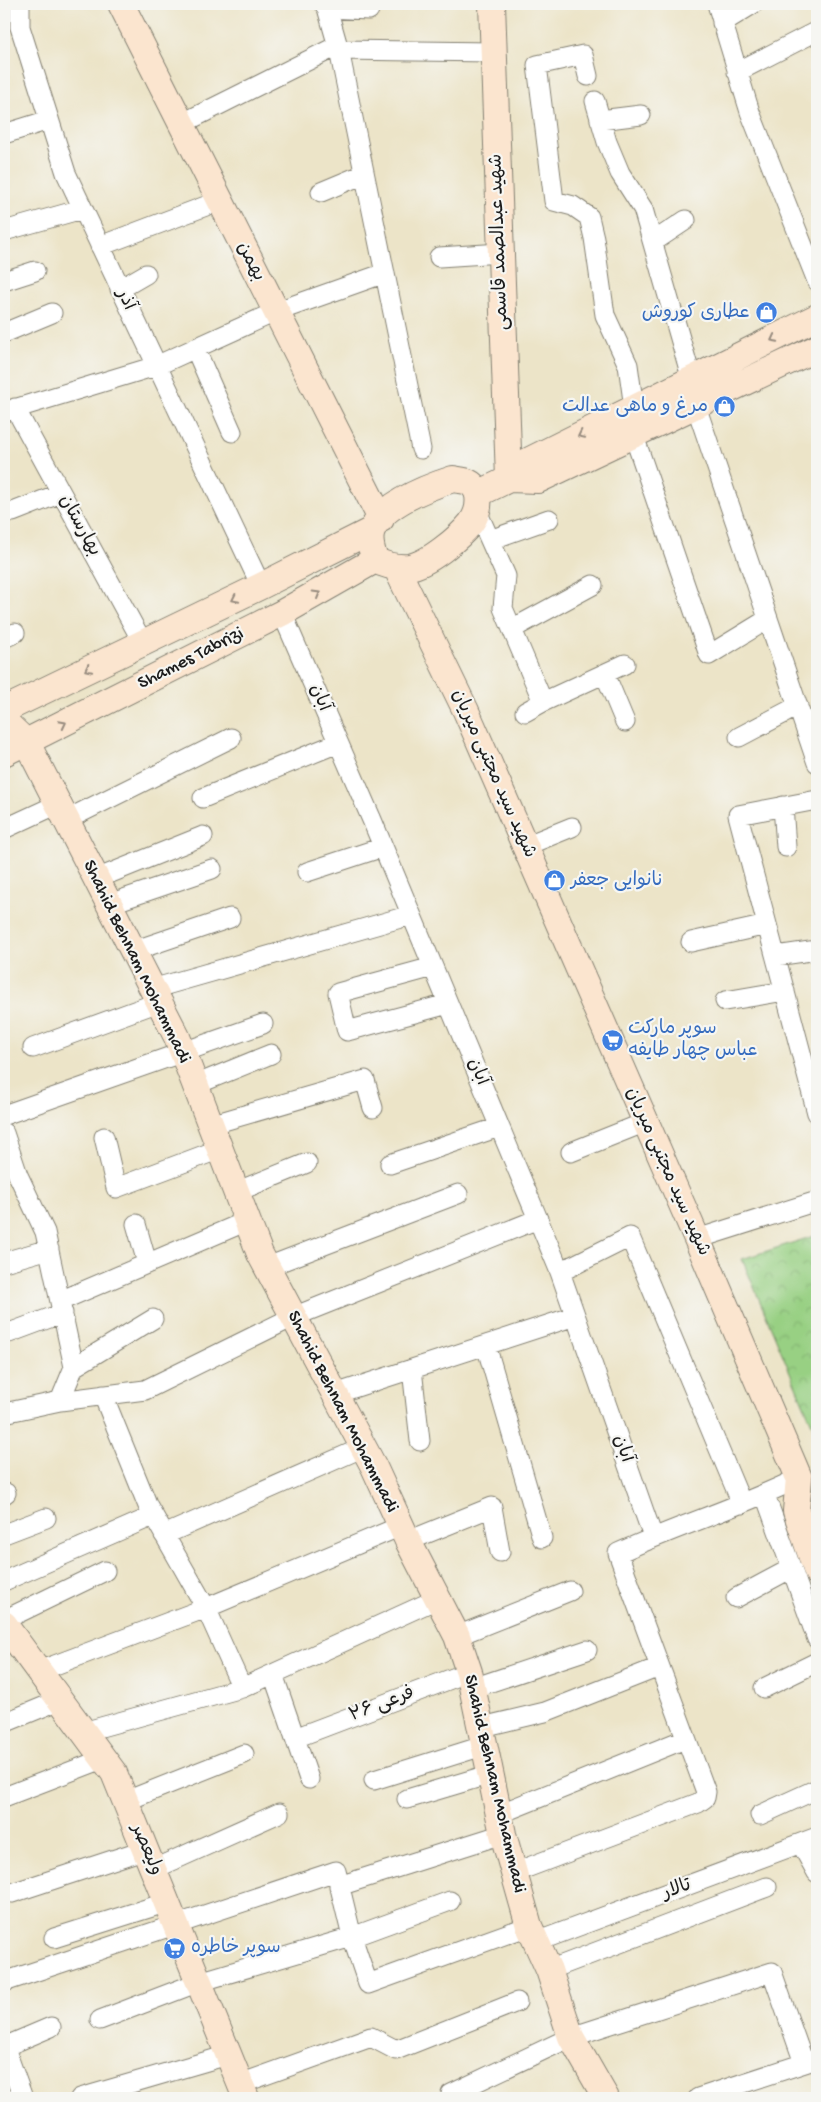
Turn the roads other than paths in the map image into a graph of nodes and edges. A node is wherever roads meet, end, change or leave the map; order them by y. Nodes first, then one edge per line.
1 (20, 4) edge
2 (121, 4) edge
3 (492, 4) edge
4 (717, 4) edge
5 (753, 4) edge
6 (326, 6) edge
7 (369, 10) dead end
8 (722, 23) junction
9 (817, 31) edge
10 (338, 48) junction
11 (493, 52) junction
12 (737, 72) junction
13 (588, 76) dead end
14 (595, 101) dead end
15 (641, 115) dead end
16 (49, 120) junction
17 (600, 120) junction
18 (181, 124) junction
19 (4, 134) edge
20 (364, 174) junction
21 (321, 192) dead end
22 (219, 201) junction
23 (82, 209) junction
24 (686, 220) dead end
25 (4, 231) edge
26 (653, 242) junction
27 (100, 246) junction
28 (501, 253) junction
29 (439, 256) dead end
30 (35, 271) dead end
31 (385, 273) junction
32 (146, 274) dead end
33 (4, 281) edge
34 (817, 282) edge
35 (120, 290) junction
36 (275, 312) junction
37 (52, 313) dead end
38 (817, 317) edge
39 (4, 333) edge
40 (195, 348) junction
41 (817, 348) edge
42 (156, 366) junction
43 (692, 380) junction
44 (696, 406) junction
45 (634, 408) junction
46 (10, 410) edge
47 (232, 432) dead end
48 (634, 436) junction
49 (421, 449) dead end
50 (509, 479) junction
51 (61, 493) junction
52 (478, 503) junction
53 (13, 512) dead end
54 (549, 519) dead end
55 (377, 525) junction
56 (490, 540) junction
57 (386, 564) junction
58 (261, 586) junction
59 (593, 586) dead end
60 (282, 613) junction
61 (768, 619) junction
62 (512, 629) junction
63 (143, 643) junction
64 (625, 664) dead end
65 (605, 674) junction
66 (543, 702) junction
67 (798, 706) junction
68 (4, 710) edge
69 (525, 712) dead end
70 (4, 721) edge
71 (625, 722) dead end
72 (739, 737) dead end
73 (230, 738) dead end
74 (338, 743) junction
75 (15, 748) edge
76 (817, 763) edge
77 (203, 798) dead end
78 (817, 800) edge
79 (783, 806) junction
80 (62, 812) junction
81 (572, 827) dead end
82 (4, 829) edge
83 (203, 836) dead end
84 (525, 846) junction
85 (383, 847) junction
86 (786, 847) dead end
87 (212, 869) dead end
88 (307, 872) dead end
89 (96, 879) junction
90 (108, 904) junction
91 (411, 915) junction
92 (230, 918) dead end
93 (767, 925) junction
94 (691, 942) dead end
95 (817, 950) edge
96 (133, 951) junction
97 (776, 956) junction
98 (433, 967) junction
99 (785, 992) junction
100 (156, 996) junction
101 (725, 1000) dead end
102 (448, 1004) junction
103 (263, 1024) dead end
104 (33, 1048) dead end
105 (183, 1053) junction
106 (271, 1054) dead end
107 (195, 1085) junction
108 (373, 1108) dead end
109 (817, 1112) edge
110 (4, 1115) edge
111 (646, 1122) junction
112 (210, 1125) junction
113 (499, 1127) junction
114 (4, 1133) edge
115 (104, 1137) dead end
116 (220, 1149) junction
117 (571, 1152) dead end
118 (307, 1163) dead end
119 (390, 1164) dead end
120 (236, 1192) junction
121 (458, 1194) dead end
122 (817, 1201) edge
123 (538, 1219) junction
124 (247, 1221) junction
125 (136, 1224) dead end
126 (697, 1239) junction
127 (49, 1249) junction
128 (4, 1262) edge
129 (147, 1263) junction
130 (267, 1267) junction
131 (560, 1272) junction
132 (61, 1307) junction
133 (576, 1316) junction
134 (294, 1317) junction
135 (153, 1319) dead end
136 (9, 1333) dead end
137 (486, 1345) junction
138 (74, 1367) junction
139 (412, 1368) junction
140 (334, 1394) junction
141 (103, 1395) junction
142 (60, 1401) junction
143 (4, 1413) edge
144 (420, 1441) dead end
145 (364, 1447) junction
146 (808, 1485) edge
147 (765, 1495) junction
148 (742, 1504) junction
149 (153, 1516) junction
150 (46, 1518) dead end
151 (404, 1533) junction
152 (4, 1534) edge
153 (164, 1536) junction
154 (653, 1537) junction
155 (542, 1538) dead end
156 (500, 1552) dead end
157 (792, 1568) junction
158 (105, 1572) dead end
159 (817, 1572) edge
160 (4, 1581) edge
161 (570, 1591) dead end
162 (437, 1598) junction
163 (736, 1598) dead end
164 (206, 1608) junction
165 (4, 1620) edge
166 (4, 1624) edge
167 (457, 1636) junction
168 (817, 1639) edge
169 (587, 1650) dead end
170 (817, 1662) edge
171 (659, 1667) junction
172 (39, 1671) junction
173 (274, 1674) junction
174 (471, 1680) junction
175 (242, 1688) junction
176 (764, 1688) dead end
177 (60, 1700) junction
178 (4, 1722) edge
179 (84, 1732) junction
180 (484, 1736) junction
181 (296, 1738) junction
182 (685, 1740) junction
183 (244, 1754) dead end
184 (104, 1759) junction
185 (491, 1774) junction
186 (309, 1779) dead end
187 (374, 1780) dead end
188 (817, 1789) edge
189 (4, 1797) edge
190 (407, 1799) dead end
191 (126, 1801) junction
192 (279, 1813) dead end
193 (760, 1815) dead end
194 (501, 1824) junction
195 (809, 1841) edge
196 (150, 1859) junction
197 (512, 1873) junction
198 (817, 1873) edge
199 (339, 1886) junction
200 (767, 1887) dead end
201 (12, 1893) dead end
202 (450, 1901) dead end
203 (172, 1913) junction
204 (532, 1934) junction
205 (352, 1937) junction
206 (54, 1938) dead end
207 (549, 1970) junction
208 (4, 1982) edge
209 (199, 1982) junction
210 (517, 2002) dead end
211 (100, 2020) dead end
212 (51, 2027) dead end
213 (571, 2037) junction
214 (4, 2046) edge
215 (228, 2055) junction
216 (811, 2061) edge
217 (751, 2090) edge
218 (243, 2091) edge
219 (23, 2098) edge
220 (80, 2098) edge
221 (452, 2098) edge
222 (606, 2098) edge
223 (698, 2098) edge

1 - 16 street, آذر
2 - 18 street, بهمن
3 - 11 street, شهید عبدالصمد قاسمی
4 - 8 street
5 - 8 street
6 - 7 street
6 - 10 street
8 - 12 street
9 - 12 street
10 - 11 street
10 - 18 street
10 - 20 street
11 - 28 street, شهید عبدالصمد قاسمی
12 - 34 street
13 - 45 street
14 - 17 street
15 - 17 street
16 - 19 street
16 - 23 street, آذر
17 - 26 street
18 - 22 street, بهمن
20 - 21 street
20 - 31 street
22 - 27 street
22 - 36 street, بهمن
23 - 25 street
23 - 27 street, آذر
24 - 26 street
26 - 43 street
27 - 35 street, آذر
28 - 29 street
28 - 50 street, شهید عبدالصمد قاسمی
30 - 33 street
31 - 36 street
31 - 49 street
32 - 35 street
35 - 42 street, آذر
36 - 40 street
36 - 55 street, بهمن
37 - 39 street
38 -> 43 street
40 - 42 street
40 - 47 street
41 - 44 street
42 - 46 street
42 - 58 street, آذر
43 - 45 street
44 - 48 street
44 - 61 street
45 -> 50 street
46 - 51 street, بهارستان
48 - 50 street
48 - 61 street
50 - 52 street
51 - 53 street
51 - 63 street, بهارستان
52 - 55 street, Shames Tabrizi
52 - 56 street
52 - 57 street, Shames Tabrizi
54 - 56 street
55 - 57 street, شهید سید مجتبی میریان
55 - 58 street, Shames Tabrizi
56 - 62 street
60 -> 57 street, Shames Tabrizi
57 - 84 street, شهید سید مجتبی میریان
58 -> 63 street, Shames Tabrizi
59 - 62 street
60 - 74 street, آبان
75 -> 60 street, Shames Tabrizi
61 - 67 street
62 - 66 street
63 -> 68 street, Shames Tabrizi
64 - 65 street
65 - 66 street
65 - 71 street
66 - 69 street
67 - 72 street
67 - 76 street
70 - 75 street, Shahid Behnam Mohammadi
73 - 80 street
74 - 77 street
74 - 85 street, آبان
75 - 80 street, Shahid Behnam Mohammadi
78 - 79 street
79 - 86 street
79 - 93 street
80 - 82 street
80 - 89 street, Shahid Behnam Mohammadi
81 - 84 street
83 - 89 street
84 - 111 street, شهید سید مجتبی میریان
85 - 88 street
85 - 91 street, آبان
87 - 90 street
89 - 90 street, Shahid Behnam Mohammadi
90 - 96 street, Shahid Behnam Mohammadi
91 - 98 street, آبان
91 - 100 street
92 - 96 street
93 - 94 street
93 - 97 street
95 - 97 street
96 - 100 street, Shahid Behnam Mohammadi
97 - 99 street
98 - 102 street, آبان
98 - 102 street
99 - 101 street
99 - 109 street
100 - 104 street
100 - 105 street, Shahid Behnam Mohammadi
102 - 113 street, آبان
103 - 105 street
105 - 107 street, Shahid Behnam Mohammadi
105 - 110 street
106 - 107 street
107 - 112 street, Shahid Behnam Mohammadi
108 - 112 street
111 - 117 street
111 - 126 street, شهید سید مجتبی میریان
112 - 116 street, Shahid Behnam Mohammadi
113 - 119 street
113 - 123 street, آبان
114 - 127 street
115 - 116 street
116 - 120 street, Shahid Behnam Mohammadi
118 - 120 street
120 - 124 street, Shahid Behnam Mohammadi
121 - 130 street
122 - 126 street
123 - 131 street, آبان
123 - 134 street
124 - 129 street
124 - 130 street, Shahid Behnam Mohammadi
125 - 129 street
126 - 146 street, شهید سید مجتبی میریان
127 - 128 street
127 - 132 street
129 - 132 street
130 - 134 street, Shahid Behnam Mohammadi
131 - 133 street, آبان
131 - 148 street
132 - 136 street
132 - 138 street
133 - 137 street
133 - 154 street, آبان
134 - 140 street, Shahid Behnam Mohammadi
134 - 141 street
135 - 138 street
137 - 139 street
137 - 155 street
138 - 142 street
139 - 140 street
139 - 144 street
140 - 145 street, Shahid Behnam Mohammadi
141 - 142 street
141 - 149 street
142 - 143 street
145 - 151 street, Shahid Behnam Mohammadi
145 - 153 street
146 - 147 street
146 - 159 street
147 - 148 street
147 - 157 street
148 - 154 street
149 - 153 street
149 - 160 street
150 - 152 street
151 - 156 street
151 - 162 street, Shahid Behnam Mohammadi
151 - 164 street
153 - 164 street
154 - 171 street
157 - 163 street
157 - 168 street
158 - 165 street
161 - 167 street
162 - 167 street, Shahid Behnam Mohammadi
162 - 173 street
164 - 172 street
164 - 175 street
166 - 172 street, ولیعصر
167 - 174 street, Shahid Behnam Mohammadi
169 - 174 street, فرعی ۲۶
170 - 176 street
171 - 180 street
171 - 182 street
172 - 177 street, ولیعصر
173 - 175 street
173 - 181 street
174 - 180 street, Shahid Behnam Mohammadi
174 - 181 street, فرعی ۲۶
175 - 179 street
177 - 178 street
177 - 179 street, ولیعصر
179 - 184 street, ولیعصر
180 - 185 street, Shahid Behnam Mohammadi
180 - 187 street
181 - 186 street
182 - 194 street
182 - 197 street
183 - 191 street
184 - 189 street
184 - 191 street, ولیعصر
185 - 190 street
185 - 194 street, Shahid Behnam Mohammadi
188 - 193 street
191 - 196 street, ولیعصر
192 - 196 street
194 - 197 street, Shahid Behnam Mohammadi
194 - 199 street
195 - 198 street
195 - 204 street, تالار
196 - 201 street
196 - 203 street, ولیعصر
197 - 204 street, Shahid Behnam Mohammadi
199 - 203 street
199 - 205 street
200 - 207 street
202 - 205 street
203 - 206 street
203 - 208 street
203 - 209 street, ولیعصر
204 - 205 street, تالار
204 - 207 street, Shahid Behnam Mohammadi
205 - 209 street
207 - 213 street, Shahid Behnam Mohammadi
209 - 211 street
209 - 215 street, ولیعصر
210 - 218 street
212 - 214 street
213 - 216 street
213 - 221 street
213 - 222 street, Shahid Behnam Mohammadi
214 - 219 street
215 - 218 street, ولیعصر
215 - 220 street
216 - 217 street
217 - 223 street

